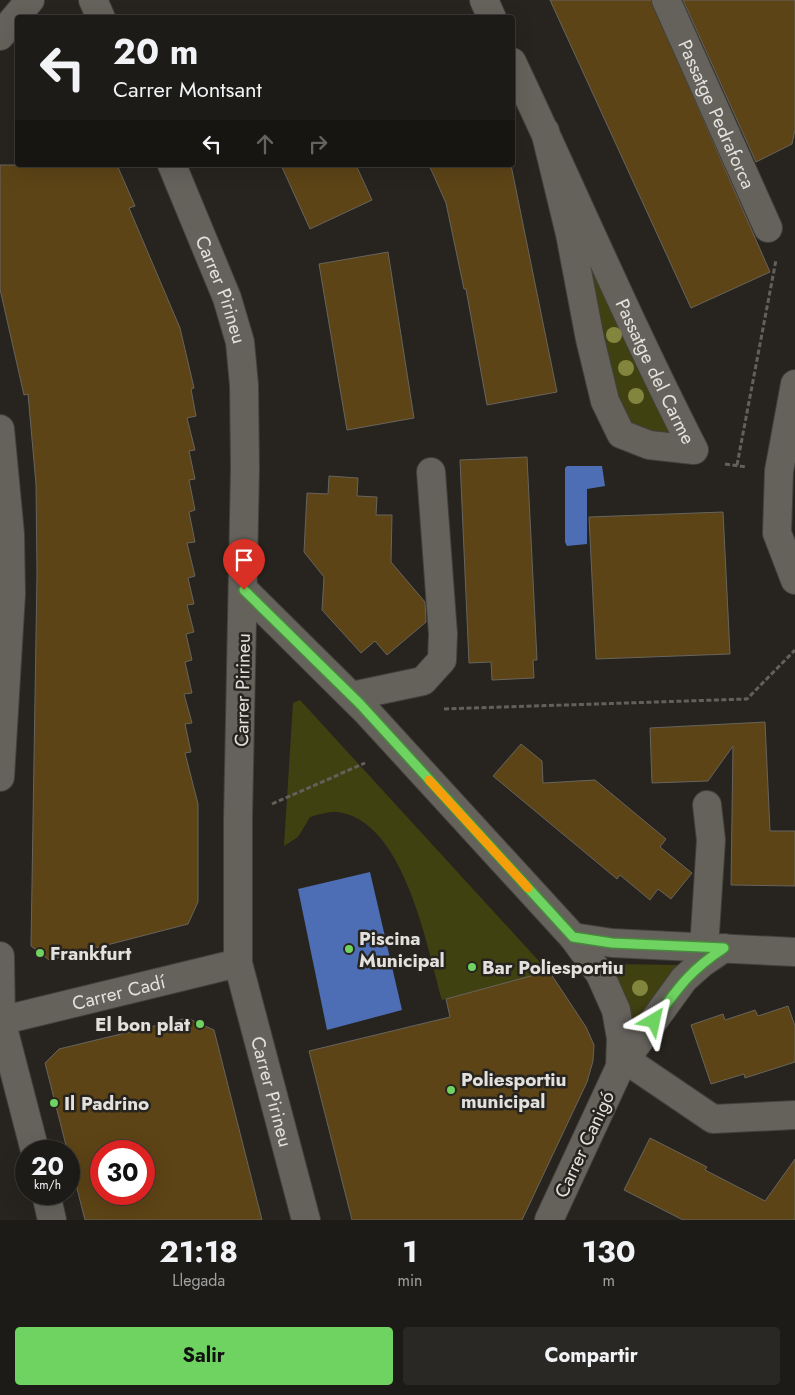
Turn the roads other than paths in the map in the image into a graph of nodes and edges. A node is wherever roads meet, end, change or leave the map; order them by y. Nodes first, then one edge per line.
1 (30, 0) edge
2 (93, 0) edge
3 (484, 0) edge
4 (666, 0) edge
5 (18, 15) edge
6 (100, 15) edge
7 (491, 15) edge
8 (15, 18) edge
9 (0, 36) edge
10 (515, 68) edge
11 (545, 131) junction
12 (173, 167) edge
13 (768, 228) road end
14 (795, 384) edge
15 (0, 430) edge
16 (431, 472) dead end
17 (795, 580) edge
18 (244, 590) junction
19 (352, 696) junction
20 (0, 777) edge
21 (708, 805) dead end
22 (573, 937) junction
23 (714, 948) junction
24 (795, 952) edge
25 (0, 956) edge
26 (238, 963) junction
27 (1, 1021) edge
28 (623, 1064) junction
29 (795, 1115) edge
30 (31, 1140) edge
31 (49, 1205) edge
32 (52, 1220) edge
33 (306, 1220) edge
34 (549, 1220) edge

1 - 5 street
2 - 6 street
3 - 7 street
4 - 13 street, Passatge Pedraforca
8 - 9 street
10 - 11 street, Passatge del Carme
11 - 11 street, Passatge del Carme
12 - 18 street, Carrer Pirineu
14 - 17 street
15 - 20 street
16 - 19 street
18 - 19 street, Carrer Canigó
18 - 26 street, Carrer Pirineu
19 - 22 street, Carrer Canigó
21 - 23 street
22 - 23 street
22 - 28 street, Carrer Canigó
23 - 24 street
23 - 28 street, Carrer Canigó
25 - 27 street
26 - 27 street, Carrer Cadí
26 - 33 street, Carrer Pirineu
27 - 30 street
28 - 29 street
28 - 34 street, Carrer Canigó
31 - 32 street

